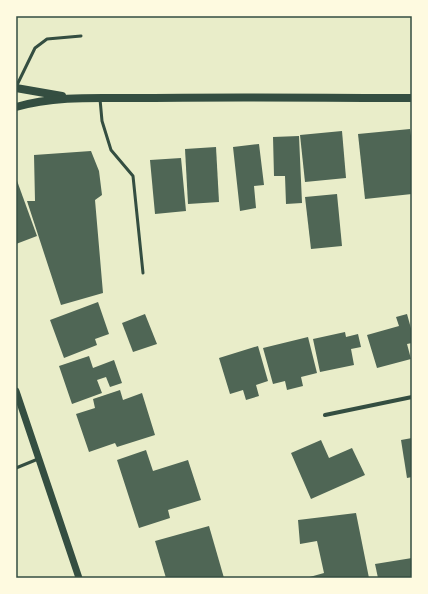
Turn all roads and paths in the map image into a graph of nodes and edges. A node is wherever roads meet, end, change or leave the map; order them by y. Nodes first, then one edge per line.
1 (81, 36) dead end
2 (16, 87) edge
3 (412, 98) edge
4 (74, 99) junction
5 (100, 99) junction
6 (16, 107) edge
7 (143, 272) dead end
8 (16, 391) edge
9 (412, 397) edge
10 (325, 414) dead end
11 (38, 459) junction
12 (16, 468) edge
13 (79, 578) edge

1 - 2 lane
2 - 4 main road
3 - 5 main road
4 - 5 main road
4 - 6 main road
5 - 7 lane
8 - 11 street
9 - 10 street
11 - 12 lane
11 - 13 street

